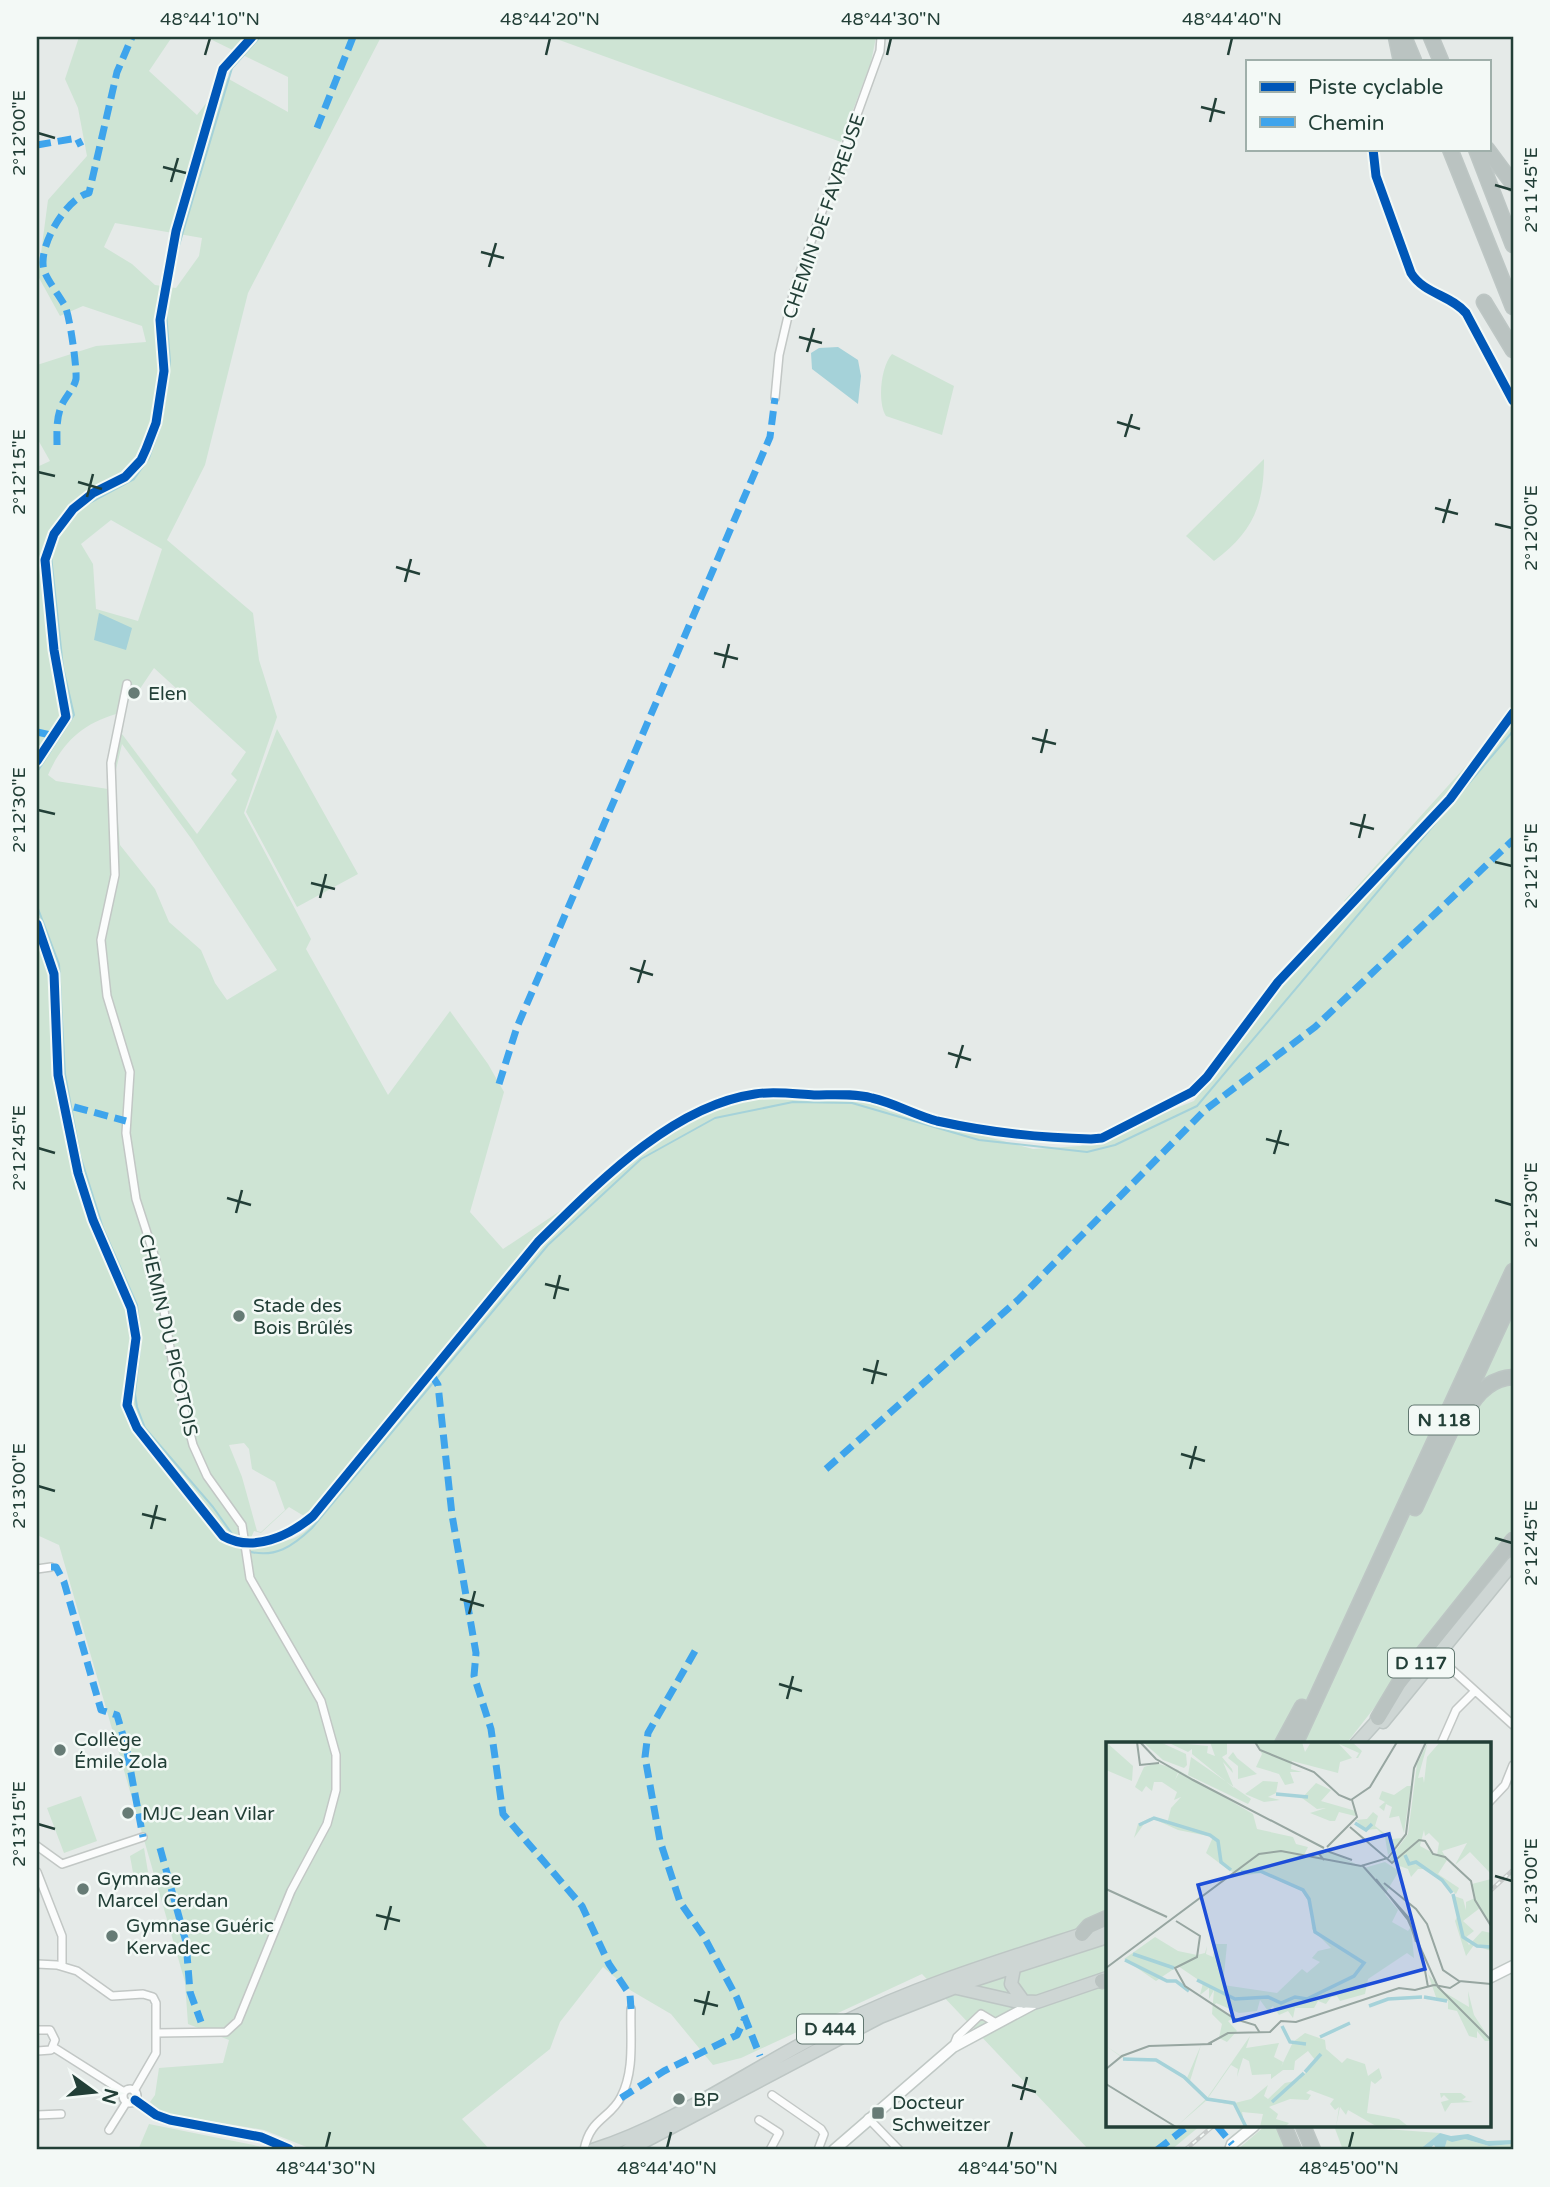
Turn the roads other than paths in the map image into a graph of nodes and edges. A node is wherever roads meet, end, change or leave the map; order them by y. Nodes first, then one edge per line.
1 (881, 37) edge
2 (1396, 37) edge
3 (1404, 37) edge
4 (1431, 37) edge
5 (1401, 60) edge
6 (1415, 60) edge
7 (1441, 60) edge
8 (1450, 150) edge
9 (1475, 150) edge
10 (1488, 150) edge
11 (1513, 184) edge
12 (1513, 245) edge
13 (1484, 302) dead end
14 (1513, 307) edge
15 (1513, 350) edge
16 (775, 398) dead end
17 (127, 684) dead end
18 (1513, 1271) edge
19 (1513, 1296) edge
20 (1513, 1377) edge
21 (1456, 1420) junction
22 (1513, 1540) edge
23 (1513, 1550) edge
24 (1513, 1563) edge
25 (51, 1567) dead end
26 (37, 1569) edge
27 (1441, 1644) junction
28 (1334, 1660) junction
29 (1434, 1660) junction
30 (1449, 1667) junction
31 (1475, 1691) junction
32 (1378, 1718) junction
33 (1513, 1725) edge
34 (1368, 1741) edge
35 (1283, 1742) edge
36 (1296, 1742) edge
37 (1307, 1742) edge
38 (1358, 1742) edge
39 (1442, 1742) edge
40 (1513, 1765) edge
41 (1490, 1800) edge
42 (143, 1837) dead end
43 (37, 1846) edge
44 (37, 1872) edge
45 (1106, 1918) edge
46 (1106, 1926) edge
47 (1082, 1934) junction
48 (1106, 1937) edge
49 (1016, 1961) junction
50 (37, 1965) edge
51 (62, 1966) junction
52 (1513, 1966) edge
53 (1490, 1978) edge
54 (1106, 1980) edge
55 (953, 1988) junction
56 (1031, 2002) junction
57 (631, 2009) dead end
58 (37, 2027) edge
59 (158, 2033) junction
60 (53, 2048) junction
61 (37, 2051) edge
62 (134, 2091) junction
63 (124, 2092) junction
64 (772, 2095) dead end
65 (135, 2101) junction
66 (126, 2103) junction
67 (61, 2114) dead end
68 (37, 2115) edge
69 (868, 2117) junction
70 (759, 2120) dead end
71 (1252, 2128) edge
72 (1295, 2129) edge
73 (109, 2130) dead end
74 (290, 2150) edge
75 (584, 2150) edge
76 (594, 2150) edge
77 (628, 2150) edge
78 (769, 2150) edge
79 (818, 2150) edge
80 (834, 2150) edge
81 (899, 2150) edge
82 (1230, 2150) edge
83 (1294, 2150) edge
84 (1303, 2150) edge
85 (1313, 2150) edge

1 - 16 street, CHEMIN DE FAVREUSE
2 - 5 highway
3 - 6 highway
4 - 7 highway
8 - 14 highway
9 - 12 highway
10 - 11 highway
13 - 15 highway
17 - 59 street, CHEMIN DU PICOTOIS
18 - 28 highway, N 118
19 - 21 highway, N 118
20 - 21 highway
21 - 37 highway, N 118
22 - 32 highway
23 - 27 main road, D 117
24 - 27 main road, D 117
25 - 26 street
27 - 29 main road, D 117
27 - 30 street
27 - 32 main road, D 117
28 - 35 highway
28 - 36 highway, N 118
29 - 30 street
29 - 34 main road, D 117
30 - 31 street
31 - 33 street
31 - 39 street
32 - 38 main road, D 117
40 - 41 street
42 - 43 street
44 - 51 street
45 - 47 highway
46 - 47 main road, D 444
47 - 49 main road, D 444
48 - 49 main road, D 444
49 - 55 main road, D 444
49 - 56 main road
49 - 76 main road, D 444
50 - 51 street
51 - 59 street
52 - 53 street
54 - 56 main road
55 - 56 main road
55 - 77 main road, D 444
56 - 69 street
57 - 75 street
58 - 60 street
59 - 62 street
60 - 61 street
60 - 63 street
62 - 63 street
62 - 65 street
63 - 66 street
64 - 79 street
65 - 66 street
65 - 74 street
66 - 73 street
67 - 68 street
69 - 80 street
69 - 81 street
70 - 78 street
71 - 82 street
72 - 83 highway
72 - 84 highway
72 - 85 highway

